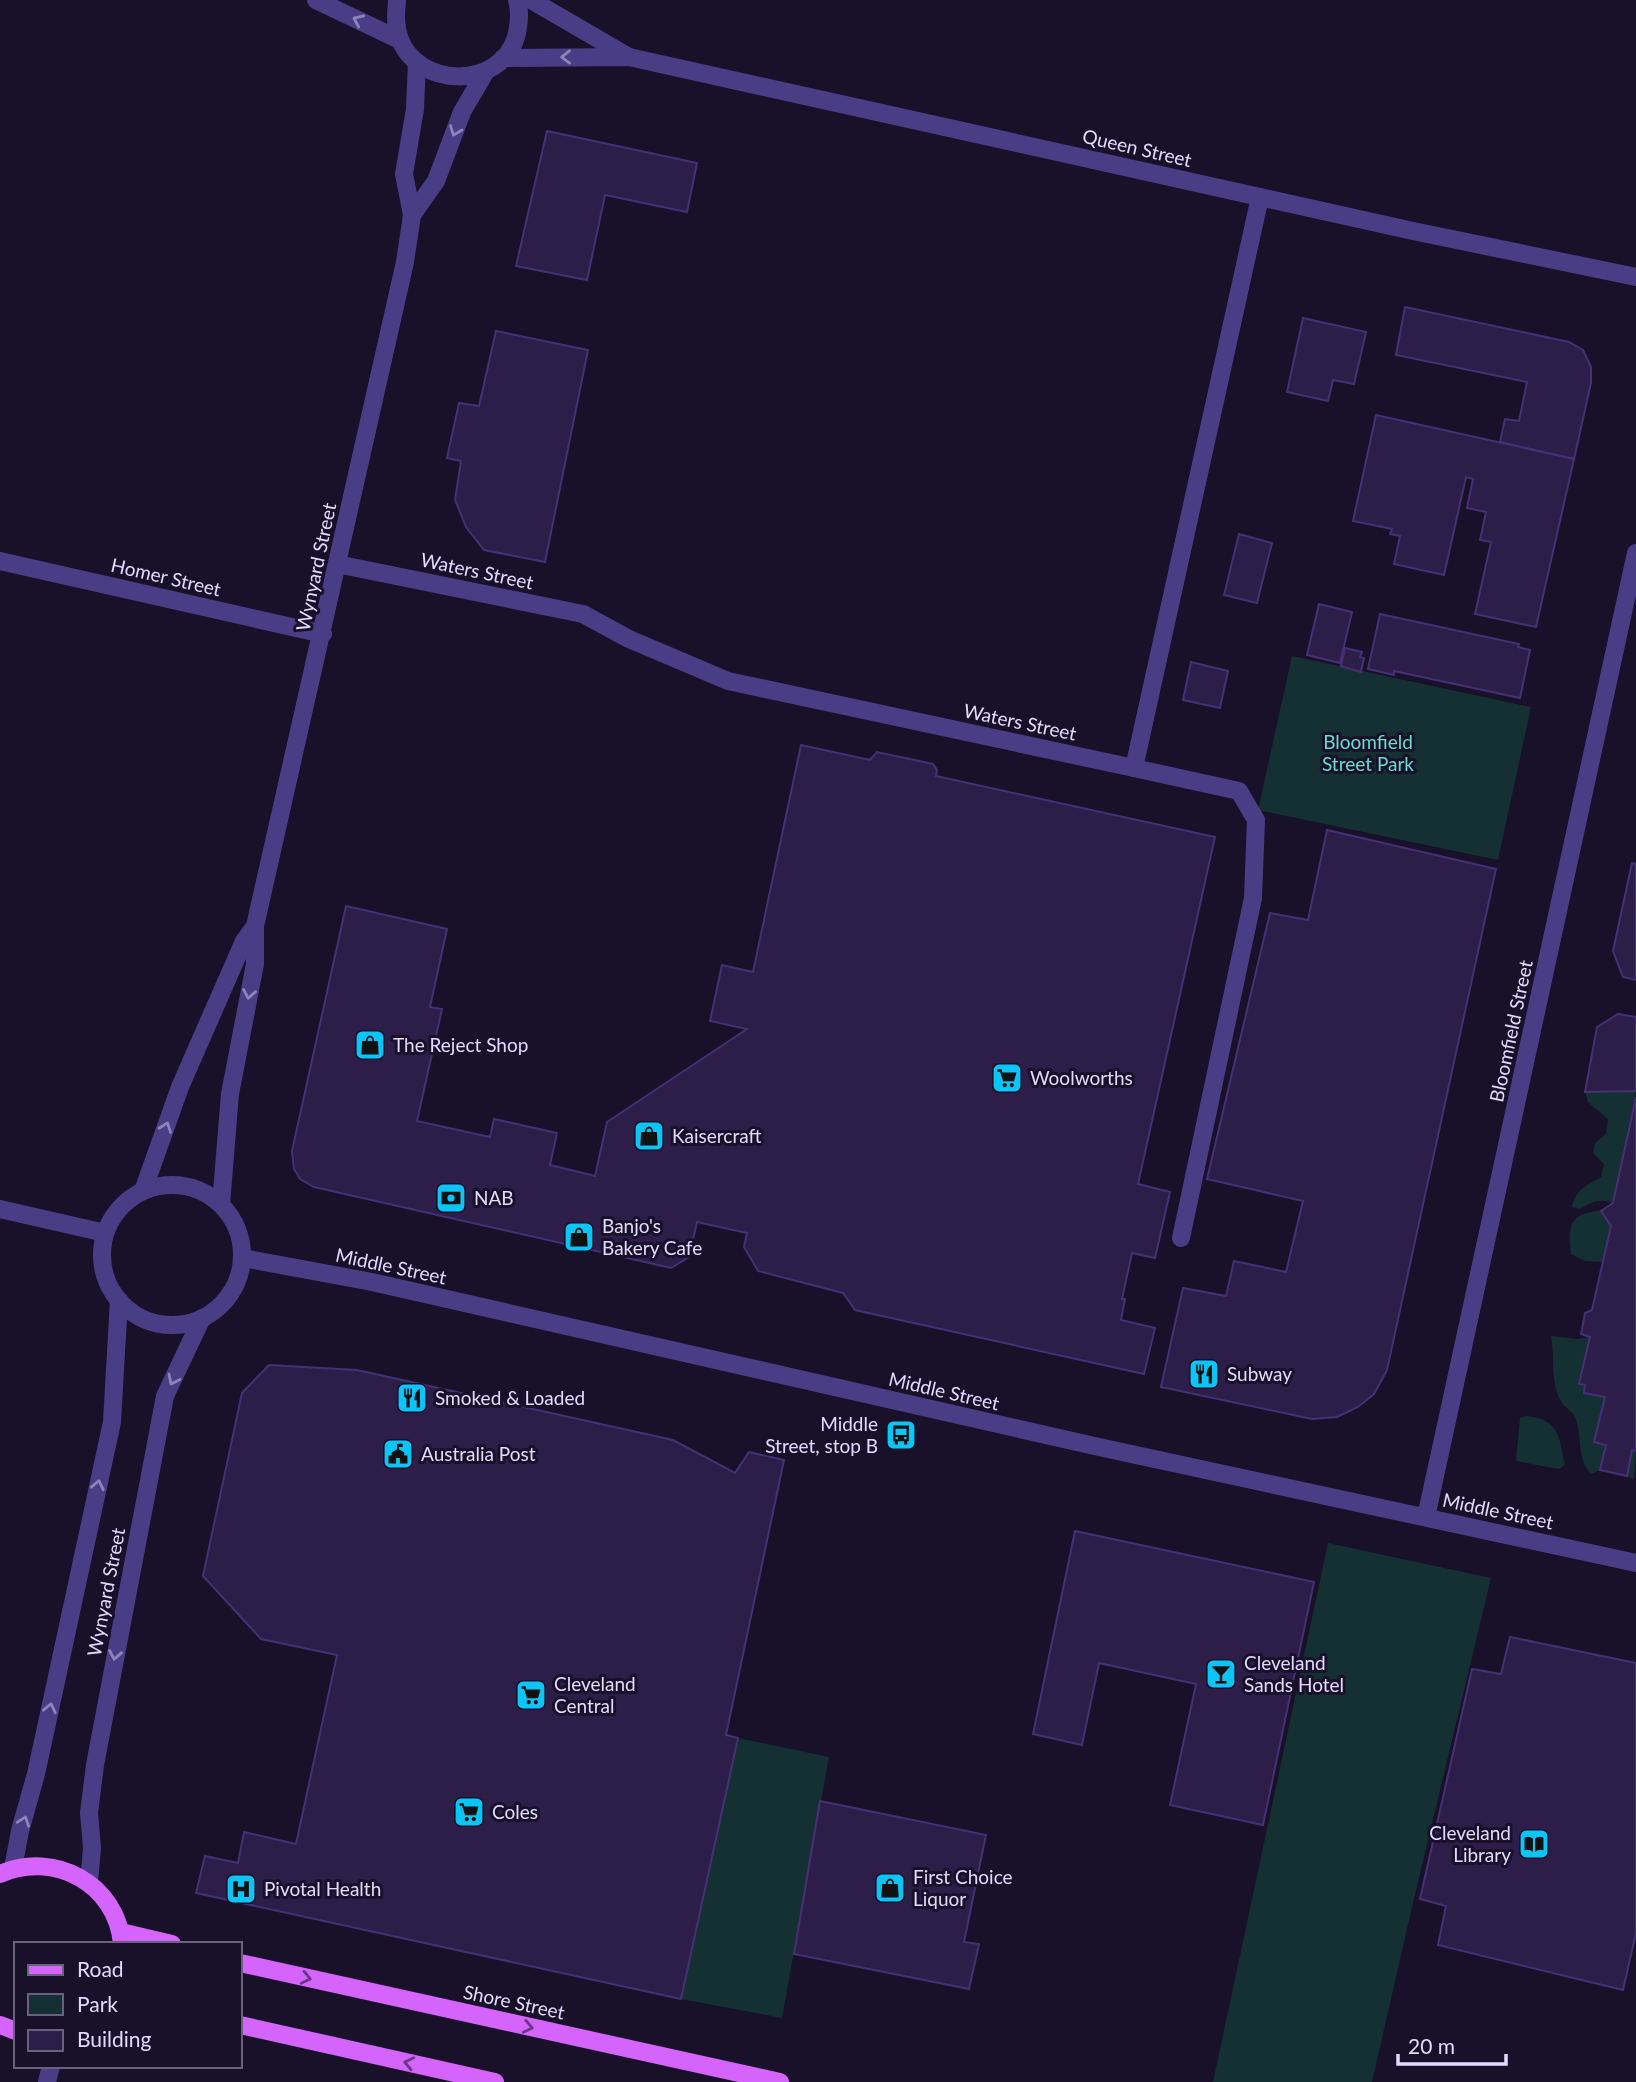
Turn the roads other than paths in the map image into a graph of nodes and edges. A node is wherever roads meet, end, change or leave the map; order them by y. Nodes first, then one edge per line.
1 (316, 0) edge
2 (397, 0) edge
3 (517, 0) edge
4 (531, 0) edge
5 (400, 40) junction
6 (629, 57) junction
7 (503, 58) junction
8 (417, 62) junction
9 (486, 71) junction
10 (1260, 197) junction
11 (412, 215) junction
12 (1636, 276) edge
13 (1636, 553) edge
14 (0, 561) edge
15 (337, 564) junction
16 (323, 634) junction
17 (1134, 768) junction
18 (255, 926) junction
19 (143, 1191) junction
20 (221, 1204) junction
21 (0, 1209) edge
22 (105, 1233) junction
23 (1181, 1238) dead end
24 (243, 1258) junction
25 (119, 1300) junction
26 (202, 1318) junction
27 (1426, 1517) junction
28 (1636, 1563) edge
29 (6, 1871) edge
30 (89, 1882) junction
31 (121, 1938) edge
32 (155, 1942) edge
33 (242, 1962) edge
34 (242, 2025) edge
35 (495, 2082) edge
36 (780, 2082) edge

5 -> 1 street
2 - 5 street
3 - 7 street
4 - 6 street, Queen Street
5 - 8 street
6 -> 7 street, Queen Street
6 - 10 street, Queen Street
7 - 9 street
8 - 9 street
8 - 11 street, Wynyard Street
9 -> 11 street, Wynyard Street
10 - 12 street, Queen Street
10 - 17 street
11 - 15 street, Wynyard Street
13 - 27 street, Bloomfield Street
14 - 16 street, Homer Street
15 - 16 street, Wynyard Street
15 - 17 street, Waters Street
16 - 18 street, Wynyard Street
17 - 23 street, Waters Street
19 -> 18 street, Wynyard Street
18 -> 20 street, Wynyard Street
19 - 20 street
19 - 22 street
20 - 24 street
21 - 22 street
22 - 25 street
24 - 26 street
24 - 27 street, Middle Street
25 - 26 street
29 -> 25 street, Wynyard Street
26 -> 30 street, Wynyard Street
27 - 28 street, Middle Street
29 - 30 main road
30 - 31 main road
31 - 32 main road
33 -> 36 main road, Shore Street
35 -> 34 main road

